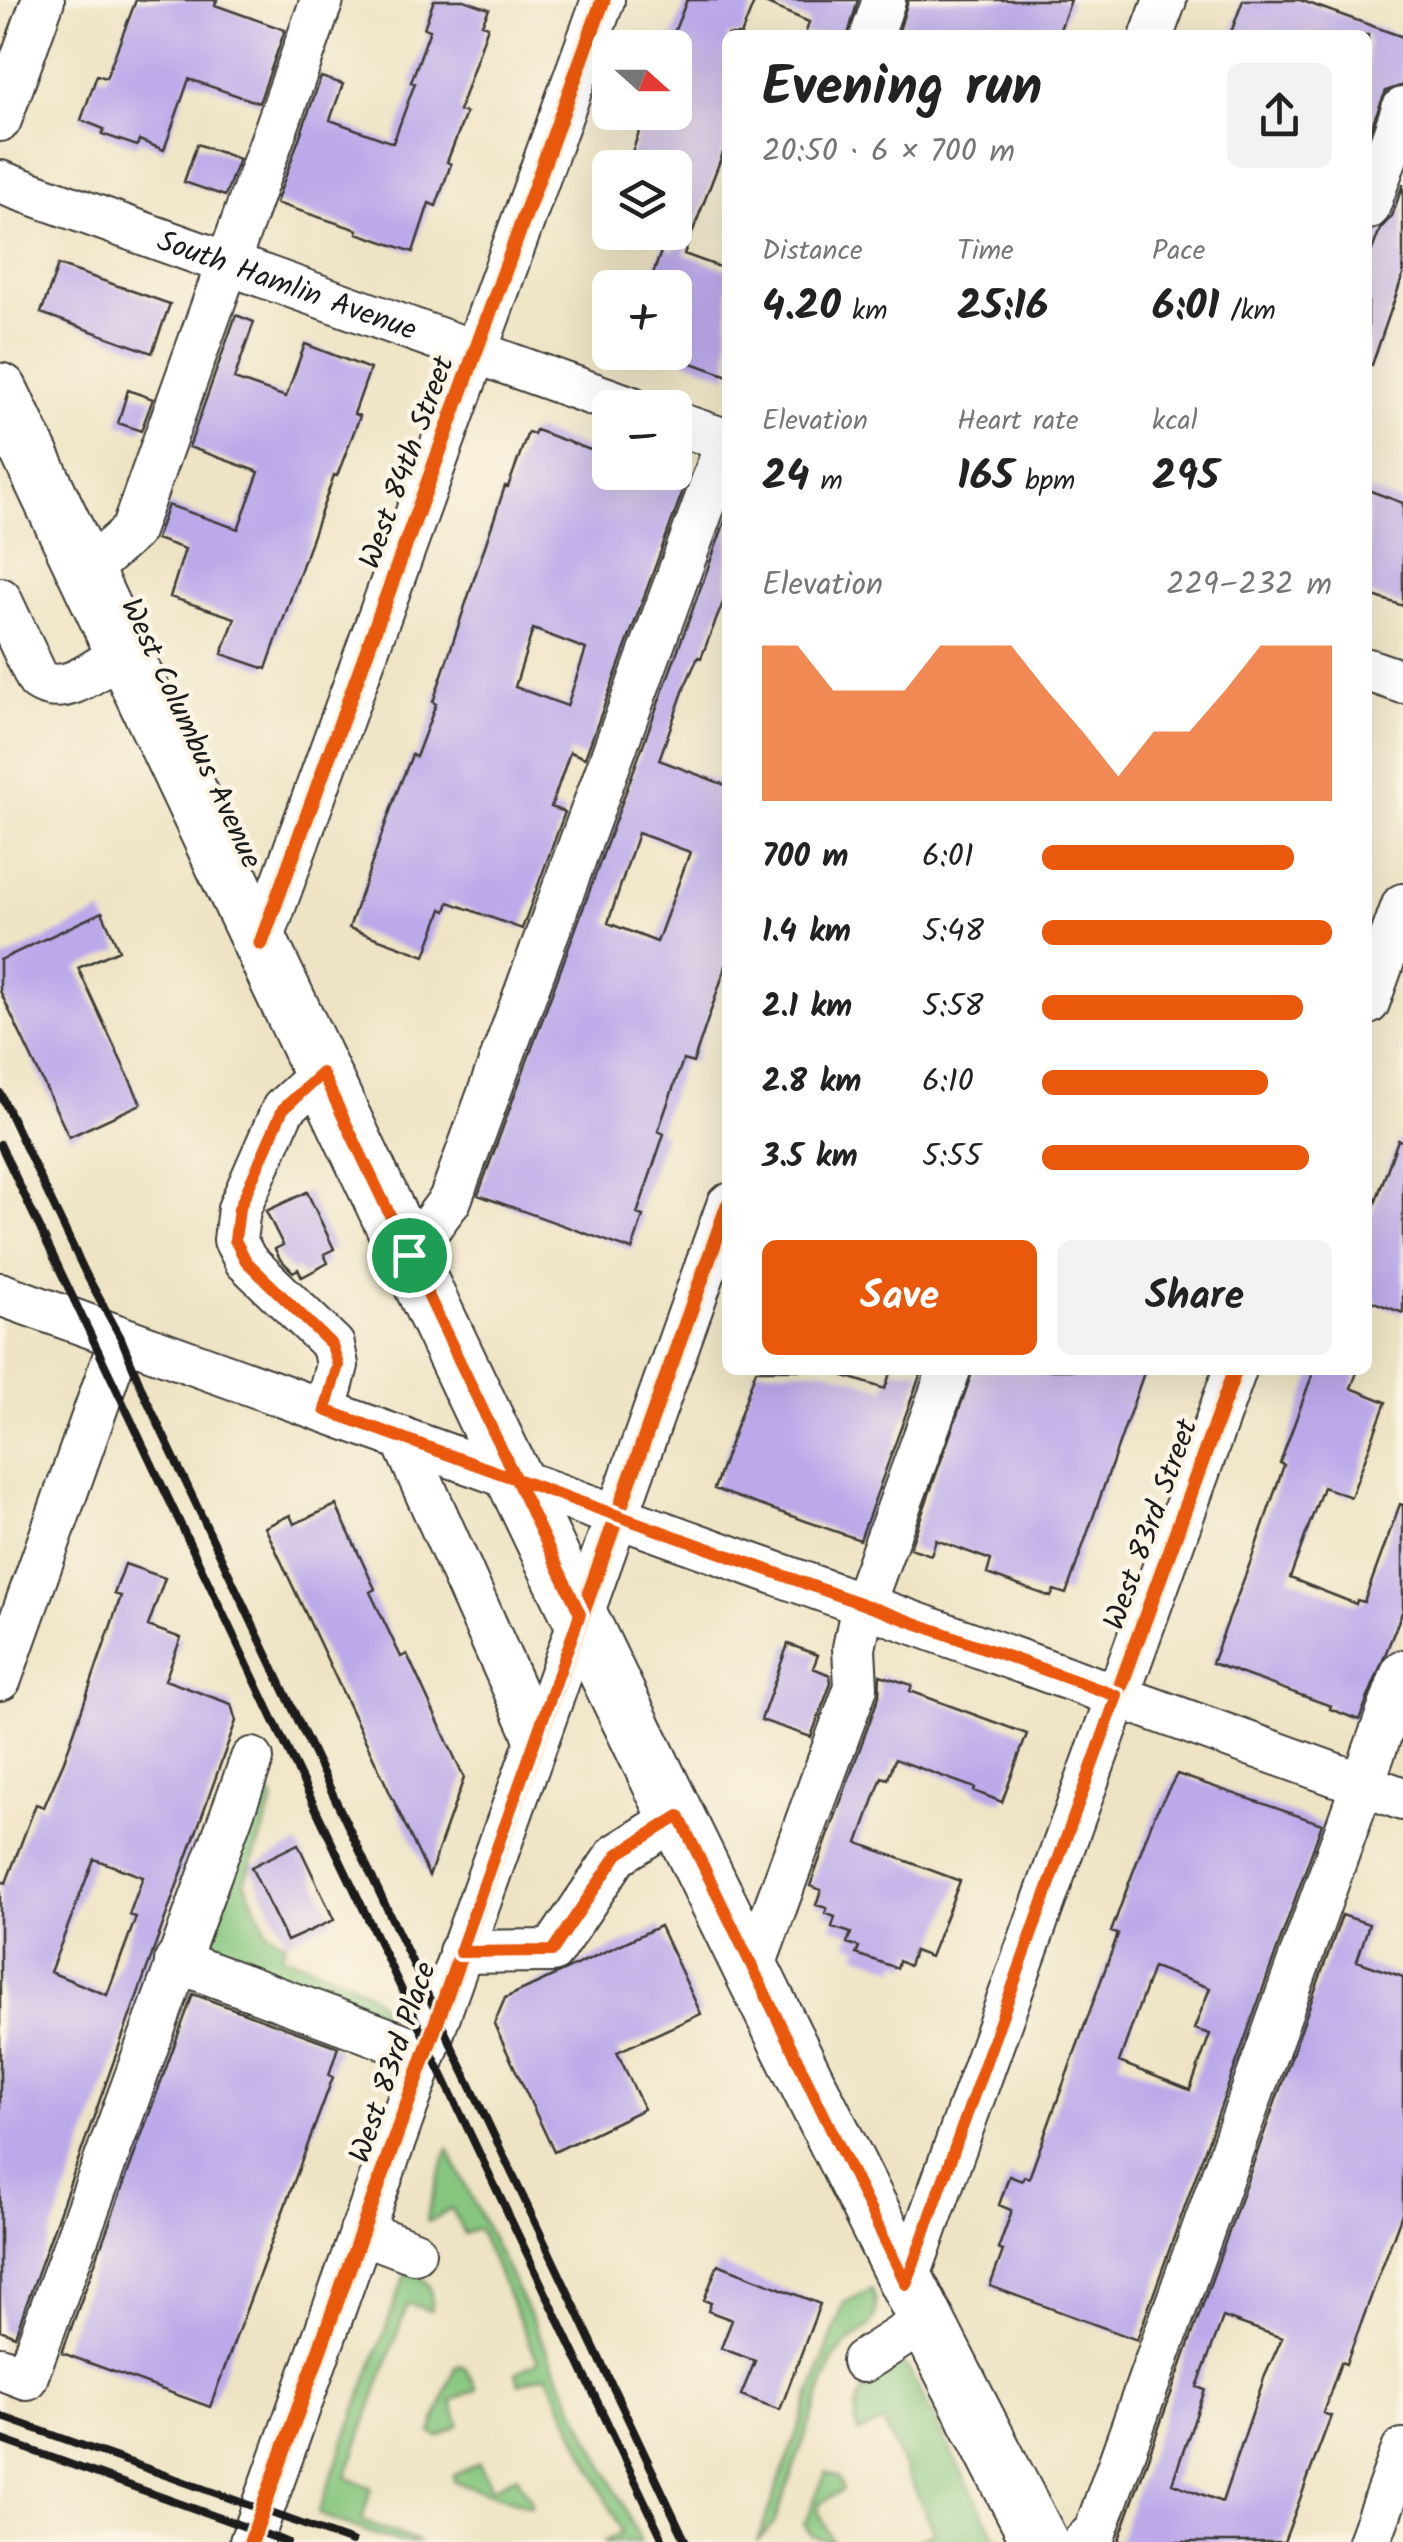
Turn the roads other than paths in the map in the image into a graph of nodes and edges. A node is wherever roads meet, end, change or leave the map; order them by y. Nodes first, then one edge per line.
1 (43, 0) edge
2 (322, 0) edge
3 (603, 0) edge
4 (884, 0) edge
5 (1165, 0) edge
6 (874, 30) edge
7 (1154, 30) edge
8 (1403, 109) edge
9 (0, 120) edge
10 (0, 182) edge
11 (1372, 197) edge
12 (228, 263) junction
13 (476, 352) junction
14 (0, 391) edge
15 (592, 394) edge
16 (692, 429) edge
17 (722, 438) edge
18 (722, 454) edge
19 (86, 572) junction
20 (0, 599) edge
21 (124, 652) junction
22 (1372, 671) edge
23 (1403, 682) edge
24 (1403, 905) edge
25 (261, 943) junction
26 (1372, 992) edge
27 (322, 1073) junction
28 (722, 1220) edge
29 (409, 1255) junction
30 (0, 1294) edge
31 (121, 1338) junction
32 (947, 1375) edge
33 (1233, 1375) edge
34 (325, 1410) junction
35 (402, 1438) junction
36 (514, 1478) junction
37 (615, 1514) junction
38 (864, 1604) junction
39 (580, 1614) junction
40 (1403, 1671) edge
41 (0, 1679) edge
42 (1117, 1696) junction
43 (536, 1738) junction
44 (252, 1758) dead end
45 (1362, 1784) junction
46 (1403, 1799) edge
47 (679, 1816) junction
48 (460, 1952) junction
49 (176, 1961) junction
50 (753, 1968) junction
51 (425, 2053) junction
52 (361, 2232) junction
53 (414, 2252) dead end
54 (916, 2302) junction
55 (863, 2361) dead end
56 (0, 2368) edge
57 (1403, 2450) edge
58 (251, 2542) edge
59 (1040, 2542) edge
60 (1084, 2542) edge
61 (1369, 2542) edge

1 - 9 street
2 - 12 street
3 - 13 street, West 84th Street
4 - 6 street
5 - 7 street
8 - 11 street
10 - 12 street, South Hamlin Avenue
12 - 13 street, South Hamlin Avenue
12 - 19 street
13 - 15 street, South Hamlin Avenue
13 - 25 street, West 84th Street
14 - 19 main road, West Columbus Avenue
16 - 17 street
18 - 29 street
19 - 21 main road, West Columbus Avenue
20 - 21 street
21 - 25 main road, West Columbus Avenue
22 - 23 street
24 - 26 street
25 - 27 main road, West Columbus Avenue
27 - 29 main road, West Columbus Avenue
27 - 34 street
28 - 37 street, West 83rd Place
29 - 36 main road, West Columbus Avenue
30 - 31 street
31 - 34 street
31 - 41 street
32 - 38 street
33 - 42 street, West 83rd Street
34 - 35 street
35 - 36 street
35 - 43 street
36 - 37 street
36 - 39 main road, West Columbus Avenue
37 - 38 street
37 - 39 street, West 83rd Place
38 - 42 street
38 - 50 street
39 - 43 street, West 83rd Place
39 - 47 main road, West Columbus Avenue
40 - 45 street
42 - 45 street
42 - 54 street, West 83rd Street
43 - 48 street, West 83rd Place
44 - 49 street
45 - 46 street
45 - 60 street
47 - 48 street
47 - 50 main road, West Columbus Avenue
48 - 51 street, West 83rd Place
49 - 51 street
49 - 56 street
50 - 54 main road, West Columbus Avenue
51 - 52 street, West 83rd Place
52 - 53 street
52 - 58 street, West 83rd Place
54 - 55 street
54 - 59 main road, West Columbus Avenue
57 - 61 street

